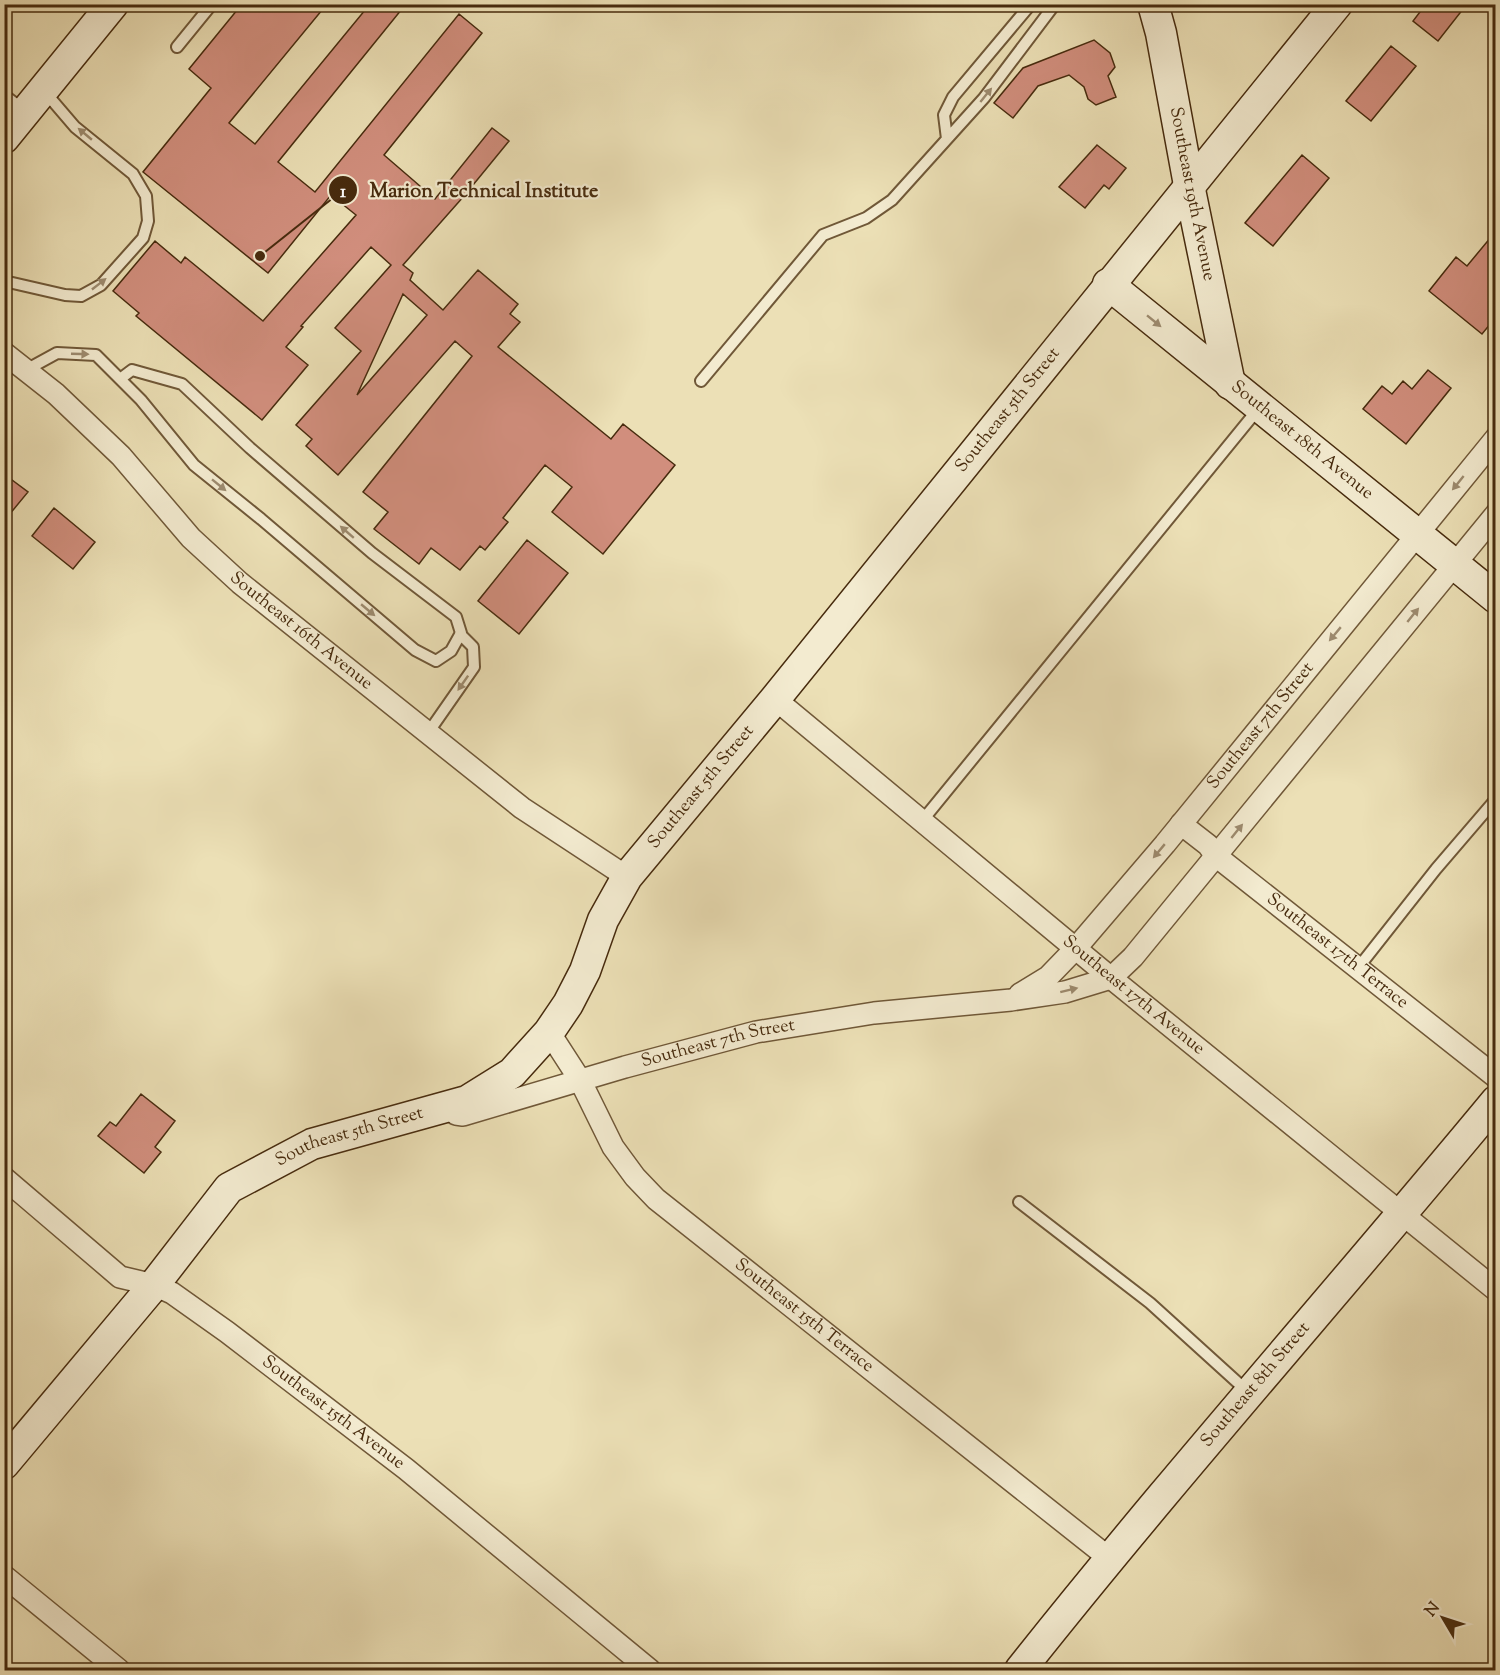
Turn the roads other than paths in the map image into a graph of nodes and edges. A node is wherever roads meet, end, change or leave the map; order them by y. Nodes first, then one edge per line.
1 (113, 4) edge
2 (212, 4) edge
3 (1031, 4) edge
4 (1055, 4) edge
5 (1153, 4) edge
6 (1337, 4) edge
7 (177, 47) dead end
8 (25, 99) edge
9 (4, 138) edge
10 (947, 139) junction
11 (1189, 185) junction
12 (4, 281) edge
13 (1108, 284) junction
14 (4, 353) edge
15 (26, 370) junction
16 (120, 379) junction
17 (701, 381) dead end
18 (1230, 384) junction
19 (1260, 407) junction
20 (1496, 438) edge
21 (1496, 513) edge
22 (1418, 535) junction
23 (1455, 564) junction
24 (1496, 598) edge
25 (460, 634) junction
26 (775, 699) junction
27 (428, 733) junction
28 (1496, 799) edge
29 (922, 822) junction
30 (1181, 824) junction
31 (1216, 856) junction
32 (627, 877) junction
33 (1076, 948) junction
34 (1358, 968) junction
35 (1111, 978) junction
36 (1011, 1000) junction
37 (549, 1032) junction
38 (1496, 1077) edge
39 (580, 1080) junction
40 (1496, 1101) edge
41 (428, 1112) junction
42 (4, 1178) edge
43 (1019, 1202) dead end
44 (1402, 1215) junction
45 (154, 1285) junction
46 (1496, 1290) edge
47 (1250, 1393) junction
48 (4, 1464) edge
49 (1109, 1558) junction
50 (4, 1575) edge
51 (119, 1671) edge
52 (650, 1671) edge
53 (1020, 1671) edge

1 - 8 street
2 - 7 lane
3 - 10 lane
10 -> 4 lane
5 - 11 street, Southeast 19th Avenue
6 - 11 street, Southeast 5th Street
8 - 9 street
12 -> 8 lane
10 - 17 lane
11 - 13 street, Southeast 5th Street
11 - 18 street, Southeast 19th Avenue
13 -> 18 street, Southeast 18th Avenue
13 - 26 street, Southeast 5th Street
14 - 15 street, Southeast 16th Avenue
15 -> 16 lane
15 - 27 street, Southeast 16th Avenue
25 -> 16 lane
16 -> 25 lane
18 - 19 street, Southeast 18th Avenue
19 - 22 street, Southeast 18th Avenue
19 - 29 lane
20 -> 22 street, Southeast 7th Street
21 - 23 street, Southeast 7th Street
22 - 23 street, Southeast 18th Avenue
22 -> 30 street, Southeast 7th Street
23 - 24 street, Southeast 18th Avenue
31 -> 23 street, Southeast 7th Street
25 -> 27 lane
26 - 29 street, Southeast 17th Avenue
26 - 32 street, Southeast 5th Street
27 - 32 street, Southeast 16th Avenue
28 - 34 lane
29 - 33 street, Southeast 17th Avenue
30 - 31 street, Southeast 17th Terrace
30 -> 33 street, Southeast 7th Street
31 - 34 street, Southeast 17th Terrace
31 - 35 street, Southeast 7th Street
32 - 37 street, Southeast 5th Street
33 - 35 street, Southeast 17th Avenue
33 - 36 street, Southeast 7th Street
34 - 38 street, Southeast 17th Terrace
36 -> 35 street, Southeast 7th Street
35 - 44 street, Southeast 17th Avenue
36 - 39 street, Southeast 7th Street
37 - 39 street, Southeast 15th Terrace
37 - 41 street, Southeast 5th Street
39 - 41 street, Southeast 7th Street
39 - 49 street, Southeast 15th Terrace
40 - 44 street, Southeast 8th Street
41 - 45 street, Southeast 5th Street
42 - 45 street, Southeast 15th Avenue
43 - 47 lane
44 - 46 street, Southeast 17th Avenue
44 - 47 street, Southeast 8th Street
45 - 48 street, Southeast 5th Street
45 - 52 street, Southeast 15th Avenue
47 - 49 street, Southeast 8th Street
49 - 53 street, Southeast 8th Street
50 - 51 street

